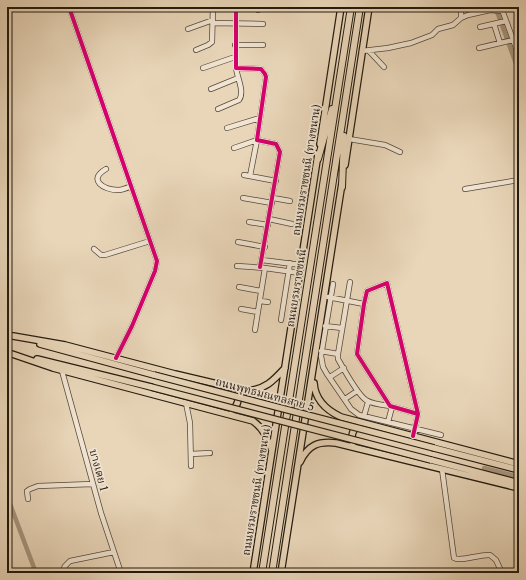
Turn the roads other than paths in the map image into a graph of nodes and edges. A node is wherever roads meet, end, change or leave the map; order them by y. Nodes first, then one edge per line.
1 (69, 7) edge
2 (213, 7) edge
3 (236, 7) edge
4 (341, 7) edge
5 (351, 7) edge
6 (360, 7) edge
7 (369, 7) edge
8 (461, 7) edge
9 (501, 9) edge
10 (461, 18) junction
11 (505, 21) junction
12 (213, 22) junction
13 (236, 23) junction
14 (263, 24) dead end
15 (495, 24) junction
16 (480, 27) dead end
17 (188, 29) dead end
18 (512, 40) junction
19 (502, 43) junction
20 (235, 45) junction
21 (263, 45) dead end
22 (479, 48) dead end
23 (196, 50) dead end
24 (366, 51) junction
25 (519, 56) edge
26 (235, 57) junction
27 (384, 67) dead end
28 (203, 68) dead end
29 (236, 68) junction
30 (238, 78) junction
31 (348, 79) junction
32 (340, 80) junction
33 (211, 89) dead end
34 (218, 109) dead end
35 (260, 118) junction
36 (227, 128) dead end
37 (349, 139) junction
38 (257, 140) junction
39 (234, 148) dead end
40 (400, 152) dead end
41 (318, 159) junction
42 (106, 169) dead end
43 (244, 175) dead end
44 (250, 176) junction
45 (519, 180) edge
46 (276, 181) junction
47 (131, 186) junction
48 (342, 187) junction
49 (465, 189) dead end
50 (243, 198) dead end
51 (272, 201) junction
52 (290, 201) dead end
53 (269, 219) junction
54 (249, 222) dead end
55 (292, 224) dead end
56 (268, 225) junction
57 (150, 241) junction
58 (238, 242) dead end
59 (265, 247) junction
60 (94, 249) dead end
61 (262, 260) junction
62 (290, 263) junction
63 (301, 265) junction
64 (237, 266) dead end
65 (263, 268) junction
66 (289, 271) junction
67 (300, 273) junction
68 (350, 282) dead end
69 (333, 284) dead end
70 (239, 287) dead end
71 (261, 291) junction
72 (328, 297) junction
73 (346, 300) junction
74 (260, 301) junction
75 (268, 302) dead end
76 (364, 304) junction
77 (241, 310) dead end
78 (258, 312) junction
79 (281, 320) dead end
80 (325, 326) junction
81 (342, 328) junction
82 (255, 330) dead end
83 (7, 334) edge
84 (14, 336) junction
85 (321, 351) junction
86 (10, 353) edge
87 (338, 354) junction
88 (116, 358) junction
89 (285, 368) junction
90 (344, 368) junction
91 (62, 371) junction
92 (313, 373) junction
93 (330, 377) junction
94 (232, 388) junction
95 (357, 391) junction
96 (345, 399) junction
97 (368, 402) junction
98 (186, 403) junction
99 (391, 407) junction
100 (222, 412) junction
101 (418, 414) junction
102 (364, 416) junction
103 (364, 422) junction
104 (388, 422) junction
105 (414, 429) junction
106 (441, 435) dead end
107 (413, 436) junction
108 (354, 447) junction
109 (272, 451) junction
110 (210, 453) dead end
111 (191, 454) junction
112 (519, 464) edge
113 (191, 466) dead end
114 (297, 467) junction
115 (442, 469) junction
116 (519, 470) edge
117 (7, 482) edge
118 (519, 483) edge
119 (93, 484) junction
120 (9, 487) dead end
121 (519, 488) edge
122 (28, 498) dead end
123 (114, 552) junction
124 (62, 573) edge
125 (121, 573) edge
126 (252, 573) edge
127 (262, 573) edge
128 (272, 573) edge
129 (281, 573) edge
130 (502, 573) edge

1 - 47 street
2 - 12 street
3 - 13 street
4 - 41 main road, ถนนบรมราชชนนี (ทางขนาน)
5 - 32 highway, ถนนบรมราชชนนี
6 - 31 highway, ถนนบรมราชชนนี
7 - 24 main road
8 - 10 street
9 - 10 street
9 - 11 street
10 - 24 street
11 - 15 street
11 - 18 street
12 - 13 street
12 - 17 street
12 - 23 street
13 - 14 street
13 - 20 street
15 - 16 street
15 - 19 street
18 - 19 street
18 - 25 street
19 - 22 street
20 - 21 street
20 - 26 street
24 - 27 street
24 - 37 main road
26 - 28 street
26 - 29 street
29 - 30 street
29 - 35 street
30 - 33 street
30 - 34 street
31 - 48 highway
31 - 128 highway, ถนนบรมราชชนนี
32 - 41 highway
32 - 127 highway, ถนนบรมราชชนนี
35 - 36 street
35 - 38 street
37 - 40 street
37 - 48 main road
38 - 39 street
38 - 44 street
38 - 46 street
41 - 63 main road, ถนนบรมราชชนนี (ทางขนาน)
42 - 47 street
43 - 44 street
44 - 46 street
45 - 49 street
46 - 51 street
47 - 57 street
48 - 72 main road
50 - 51 street
51 - 52 street
51 - 53 street
53 - 55 street
53 - 56 street
54 - 56 street
56 - 59 street
57 - 60 street
57 - 88 street
58 - 59 street
59 - 61 street
61 - 62 street
61 - 65 street
62 - 63 street
62 - 66 street
63 - 67 main road, ถนนบรมราชชนนี (ทางขนาน)
64 - 65 street
65 - 66 street
65 - 71 street
66 - 67 street
66 - 79 street
67 - 89 main road, ถนนบรมราชชนนี (ทางขนาน)
68 - 73 street
69 - 72 street
70 - 71 street
71 - 74 street
72 - 73 street
72 - 80 street
72 - 92 main road
73 - 76 street
73 - 81 street
74 - 75 street
74 - 78 street
76 - 99 street
76 - 101 street
77 - 78 street
78 - 82 street
80 - 81 street
80 - 85 street
81 - 87 street
83 - 84 main road, ถนนพุทธมณฑลสาย 5
84 - 88 main road
84 - 116 main road, ถนนพุทธมณฑลสาย 5, bridge
85 - 87 street
85 - 93 street
86 - 91 main road
86 - 118 main road, ถนนพุทธมณฑลสาย 5, bridge
87 - 90 street
88 - 94 main road
89 - 94 main road
89 - 109 main road, ถนนบรมราชชนนี (ทางขนาน)
90 - 93 street
90 - 95 street
91 - 98 main road
91 - 119 street, บางเตย 1
92 - 103 main road
92 - 114 main road
93 - 96 street
94 - 100 main road
95 - 96 street
95 - 97 street
96 - 102 street
97 - 99 street
97 - 102 street
98 - 100 main road
98 - 111 street
99 - 101 street
99 - 104 street
100 - 109 main road
101 - 105 street
102 - 104 street
103 - 107 main road
103 - 108 main road
104 - 105 street
105 - 106 street
105 - 107 street
107 - 112 main road
108 - 114 main road
108 - 115 main road
109 - 126 main road, ถนนบรมราชชนนี (ทางขนาน)
110 - 111 street
111 - 113 street
114 - 129 main road
115 - 121 main road
115 - 130 street
117 - 120 street
119 - 122 street
119 - 123 street, บางเตย 1
123 - 124 street
123 - 125 street, บางเตย 1

